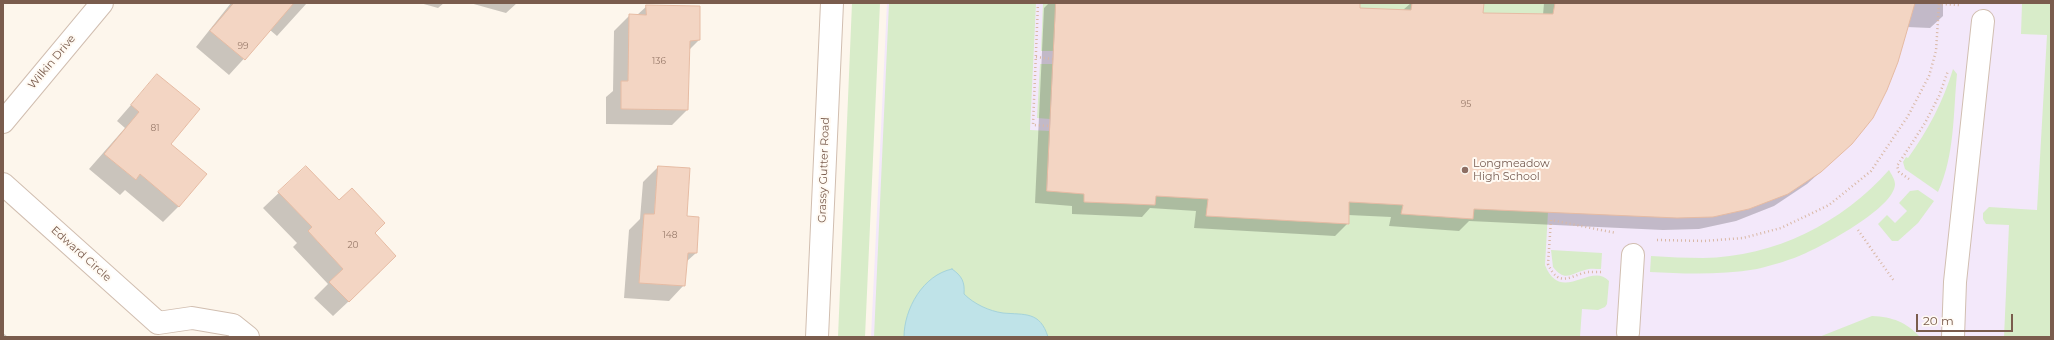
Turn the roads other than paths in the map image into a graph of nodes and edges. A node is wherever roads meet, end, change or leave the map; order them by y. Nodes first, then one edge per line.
1 (102, 3) edge
2 (832, 3) edge
3 (1983, 21) dead end
4 (3, 122) edge
5 (3, 184) edge
6 (1633, 255) dead end
7 (157, 330) edge
8 (1628, 333) dead end
9 (248, 337) edge
10 (817, 337) edge
11 (1954, 337) edge

1 - 4 street, Wilkin Drive
2 - 10 street, Grassy Gutter Road
3 - 11 street
5 - 7 street, Edward Circle
6 - 8 street
7 - 9 street, Edward Circle

